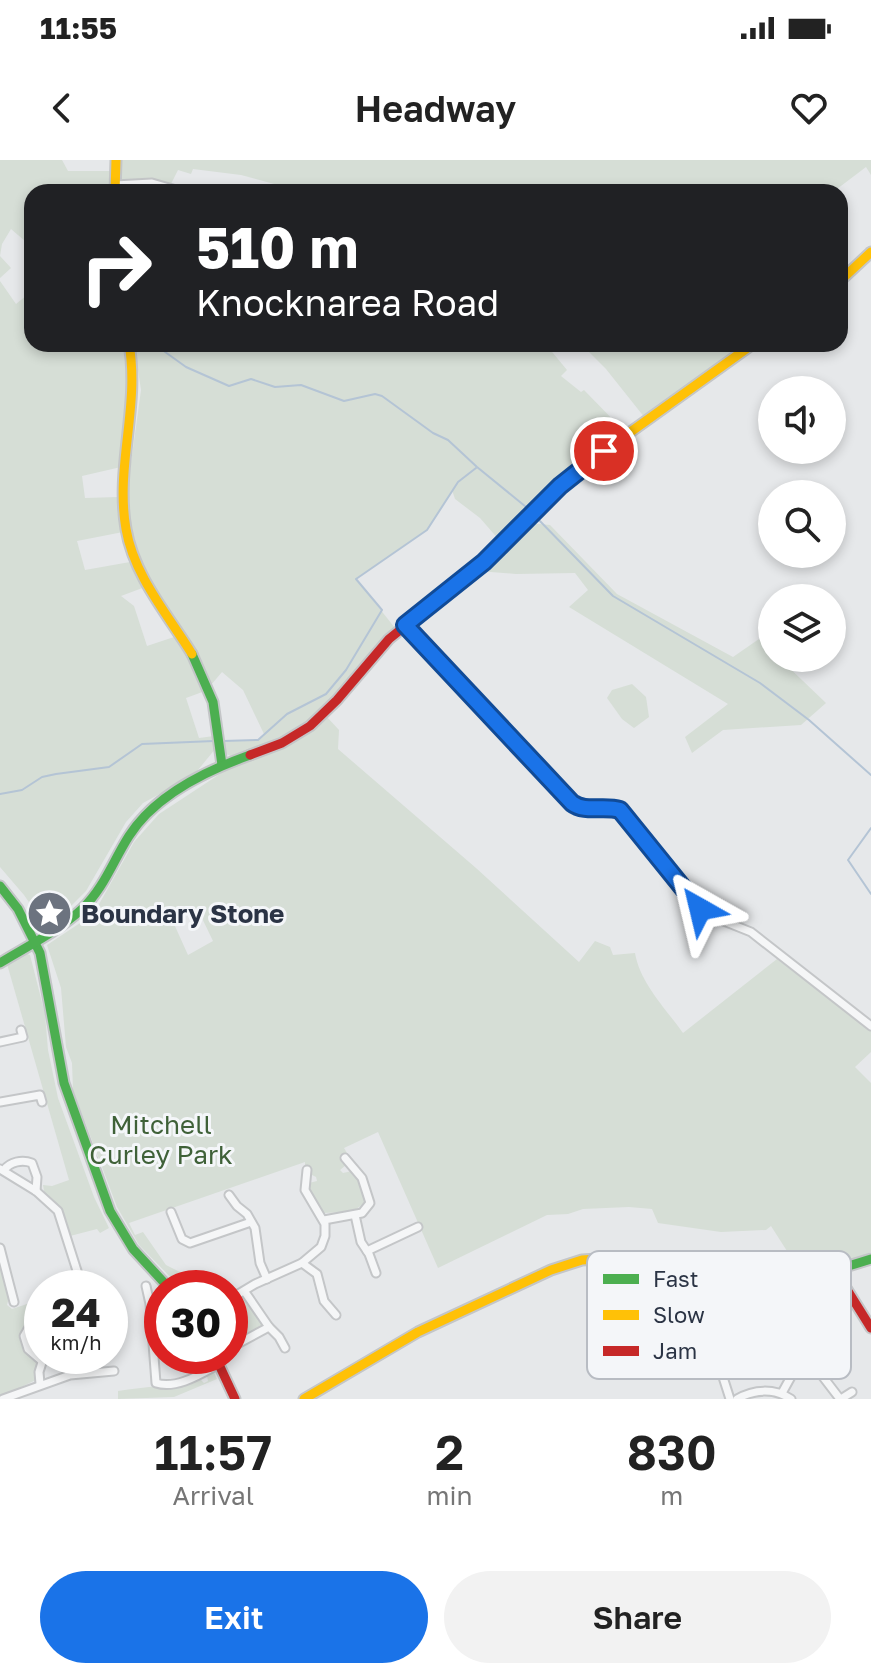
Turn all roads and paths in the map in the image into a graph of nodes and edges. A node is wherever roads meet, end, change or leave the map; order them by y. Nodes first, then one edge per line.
1 (116, 160) edge
2 (115, 184) edge
3 (871, 252) edge
4 (848, 274) edge
5 (130, 352) edge
6 (742, 352) edge
7 (405, 625) junction
8 (222, 765) junction
9 (0, 886) edge
10 (37, 941) junction
11 (0, 963) edge
12 (871, 1026) edge
13 (21, 1030) dead end
14 (0, 1042) edge
15 (0, 1102) edge
16 (42, 1102) dead end
17 (345, 1158) dead end
18 (352, 1165) junction
19 (2, 1170) edge
20 (342, 1171) dead end
21 (308, 1176) dead end
22 (36, 1191) junction
23 (229, 1195) dead end
24 (171, 1212) dead end
25 (355, 1215) junction
26 (324, 1220) junction
27 (175, 1221) junction
28 (251, 1222) junction
29 (164, 1225) dead end
30 (418, 1227) dead end
31 (0, 1248) edge
32 (367, 1251) junction
33 (871, 1259) edge
34 (587, 1260) edge
35 (302, 1263) junction
36 (851, 1266) edge
37 (77, 1270) edge
38 (153, 1270) edge
39 (376, 1273) dead end
40 (267, 1279) junction
41 (248, 1290) edge
42 (248, 1296) edge
43 (851, 1296) edge
44 (14, 1302) dead end
45 (336, 1315) dead end
46 (269, 1327) junction
47 (871, 1328) edge
48 (248, 1338) edge
49 (285, 1348) dead end
50 (41, 1374) edge
51 (81, 1374) edge
52 (156, 1374) edge
53 (206, 1374) edge
54 (223, 1374) edge
55 (724, 1379) edge
56 (790, 1379) edge
57 (825, 1379) edge
58 (40, 1384) junction
59 (852, 1392) dead end
60 (782, 1393) junction
61 (3, 1399) edge
62 (235, 1399) edge
63 (304, 1399) edge
64 (730, 1399) edge
65 (737, 1399) edge
66 (791, 1399) edge
67 (840, 1399) edge

1 - 2 street
3 - 4 street
5 - 8 street
6 - 7 street
7 - 8 street
7 - 12 street
8 - 10 street
9 - 10 street
10 - 11 street
10 - 38 street
13 - 14 street
15 - 16 street
17 - 18 street
18 - 20 street
18 - 25 street
19 - 22 street
19 - 22 street
21 - 26 street
22 - 37 street
23 - 28 street
24 - 27 street
25 - 26 street
25 - 32 street
26 - 35 street
27 - 28 street
27 - 29 street
28 - 40 street
30 - 32 street
31 - 44 street
32 - 39 street
33 - 36 street
34 - 63 street
35 - 40 street
35 - 45 street
40 - 41 street
42 - 46 street
43 - 47 street
46 - 48 street
46 - 49 street
50 - 58 street
51 - 58 street
52 - 53 street
54 - 62 street
55 - 64 street
56 - 60 street
57 - 67 street
58 - 61 street
59 - 67 street
60 - 65 street
60 - 66 street

